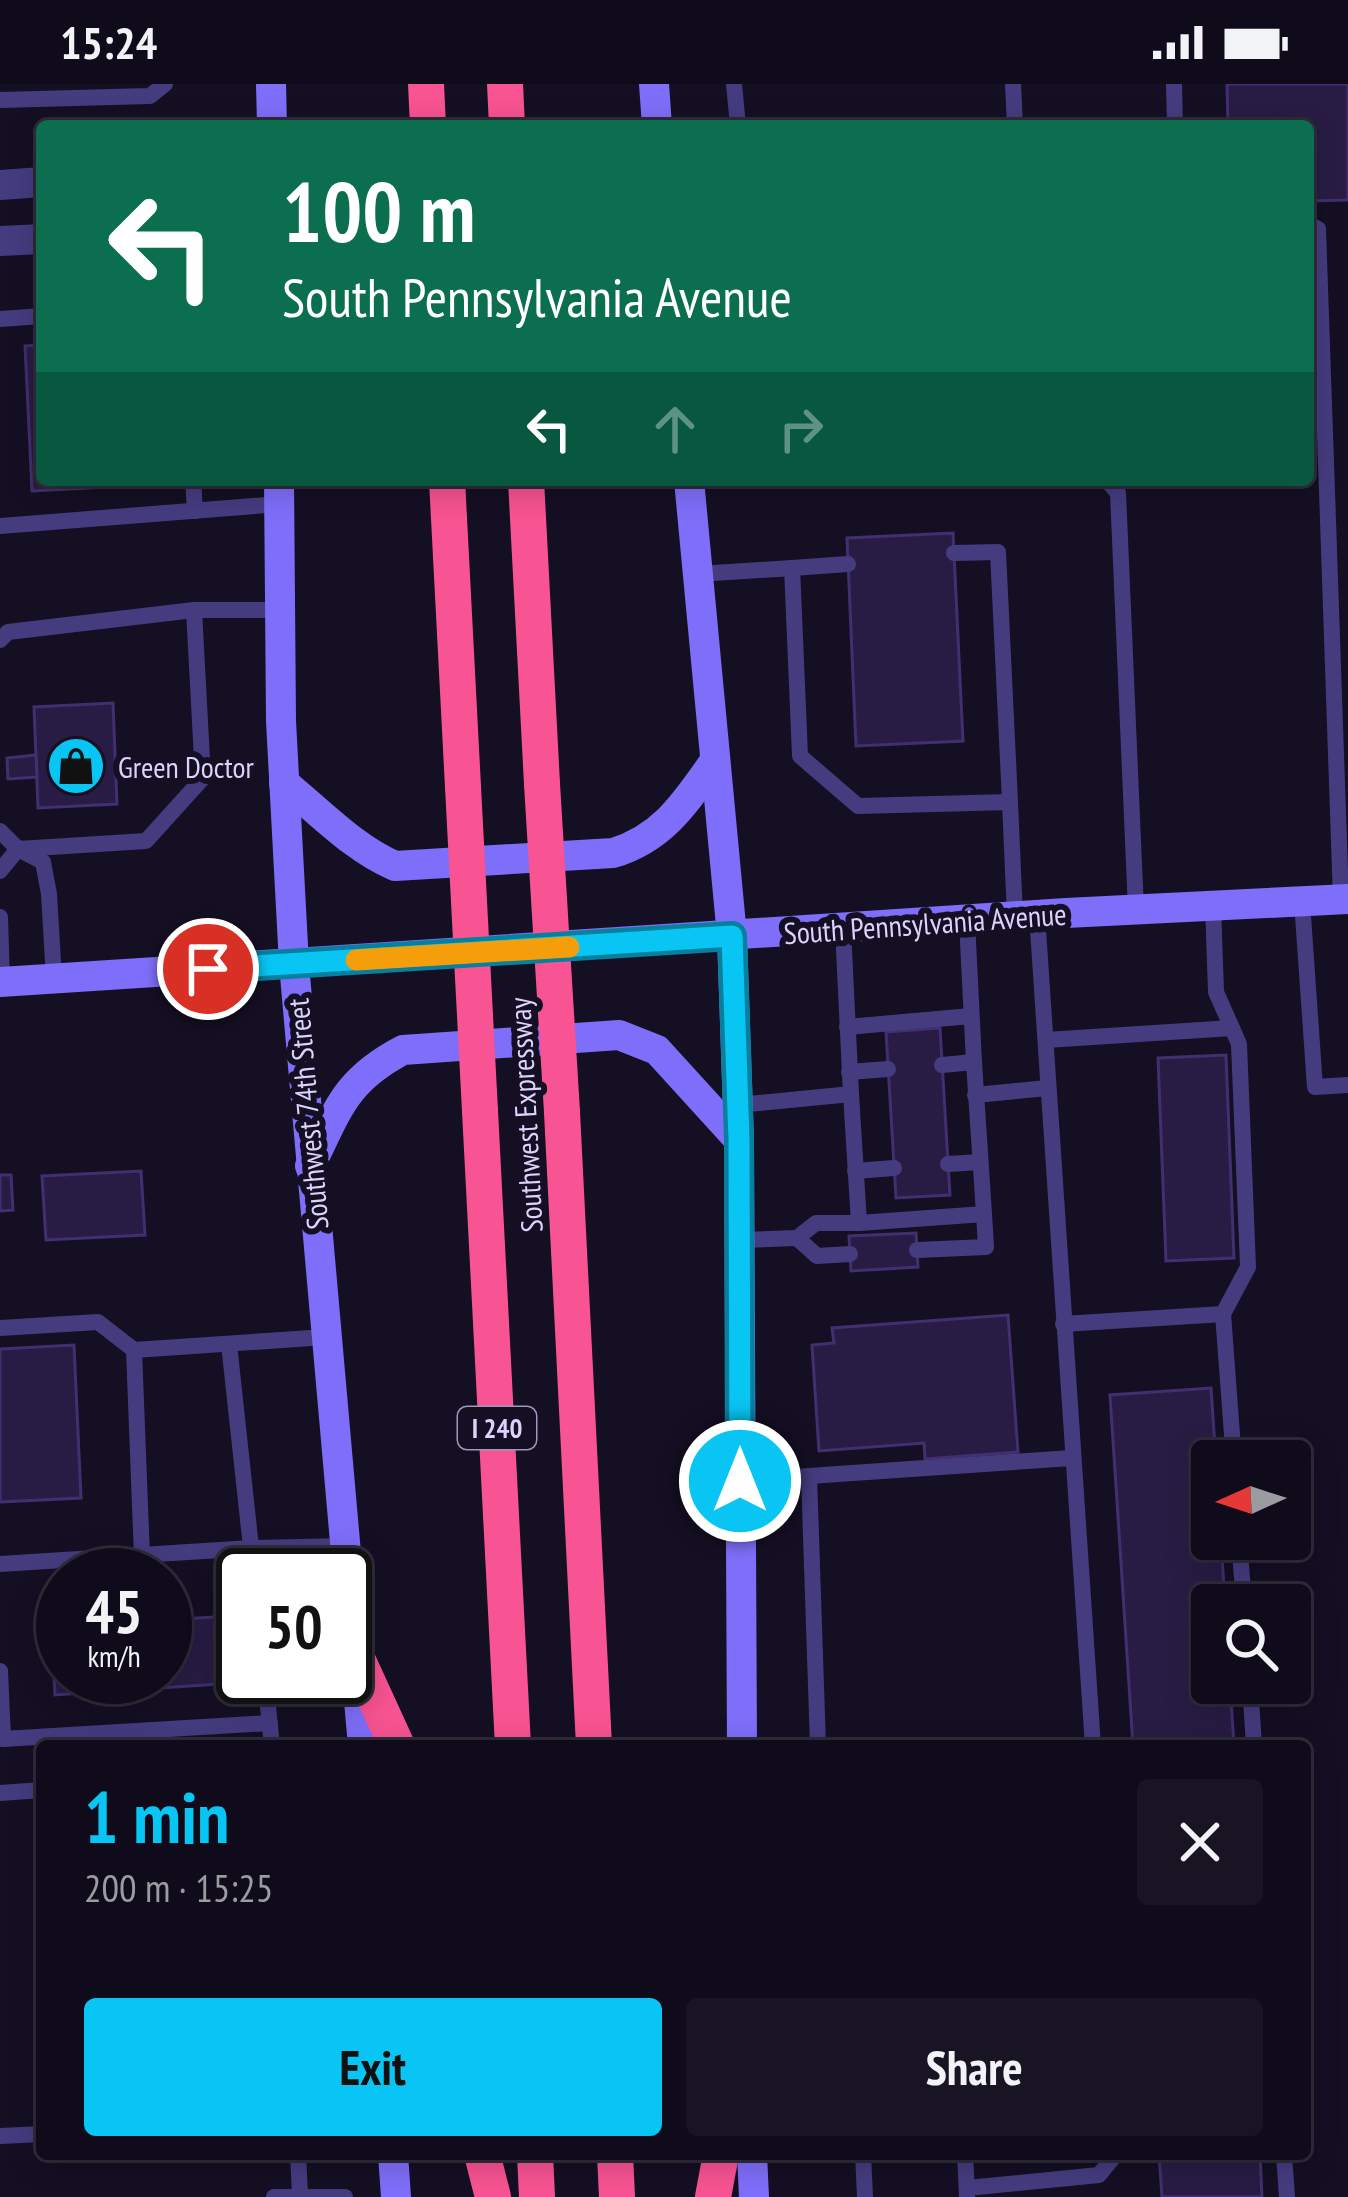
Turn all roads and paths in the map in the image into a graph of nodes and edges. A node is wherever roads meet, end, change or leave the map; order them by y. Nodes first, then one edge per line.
1 (165, 84) edge
2 (271, 84) edge
3 (426, 84) edge
4 (505, 84) edge
5 (654, 84) edge
6 (734, 84) edge
7 (1013, 84) edge
8 (1174, 84) edge
9 (0, 100) edge
10 (272, 120) edge
11 (428, 120) edge
12 (507, 120) edge
13 (657, 120) edge
14 (737, 120) edge
15 (1015, 120) edge
16 (1175, 120) edge
17 (36, 182) edge
18 (0, 185) edge
19 (1314, 227) edge
20 (36, 239) edge
21 (0, 241) edge
22 (36, 316) edge
23 (0, 319) edge
24 (194, 486) edge
25 (447, 486) edge
26 (526, 486) edge
27 (690, 486) edge
28 (1112, 486) edge
29 (280, 492) edge
30 (195, 511) junction
31 (0, 526) edge
32 (954, 553) dead end
33 (848, 564) dead end
34 (792, 568) junction
35 (697, 574) junction
36 (194, 610) junction
37 (282, 610) junction
38 (0, 640) edge
39 (714, 762) junction
40 (284, 783) junction
41 (1010, 802) junction
42 (1343, 822) edge
43 (0, 831) edge
44 (18, 849) junction
45 (0, 871) edge
46 (1344, 899) edge
47 (1302, 902) junction
48 (1213, 906) junction
49 (1136, 910) junction
50 (0, 916) edge
51 (1026, 916) junction
52 (967, 921) junction
53 (843, 928) junction
54 (732, 936) junction
55 (295, 964) junction
56 (54, 979) junction
57 (1, 982) edge
58 (971, 1016) junction
59 (848, 1027) junction
60 (1232, 1028) junction
61 (1046, 1040) junction
62 (974, 1062) junction
63 (942, 1066) dead end
64 (888, 1069) dead end
65 (849, 1072) junction
66 (1348, 1085) edge
67 (1048, 1088) junction
68 (851, 1094) junction
69 (976, 1095) junction
70 (737, 1105) junction
71 (739, 1140) junction
72 (980, 1162) junction
73 (948, 1164) dead end
74 (310, 1166) junction
75 (894, 1168) dead end
76 (856, 1171) junction
77 (983, 1214) junction
78 (859, 1222) junction
79 (797, 1238) junction
80 (739, 1240) junction
81 (917, 1250) dead end
82 (850, 1255) dead end
83 (1223, 1314) junction
84 (1063, 1324) junction
85 (0, 1328) edge
86 (326, 1337) junction
87 (229, 1344) junction
88 (134, 1350) junction
89 (1232, 1440) edge
90 (1071, 1457) junction
91 (809, 1476) junction
92 (740, 1481) junction
93 (345, 1546) joint
94 (142, 1548) edge
95 (251, 1548) joint
96 (36, 1562) edge
97 (0, 1564) edge
98 (0, 1671) edge
99 (372, 1691) edge
100 (268, 1704) edge
101 (359, 1704) edge
102 (1251, 1704) edge
103 (270, 1723) junction
104 (271, 1740) edge
105 (362, 1740) edge
106 (394, 1740) edge
107 (513, 1740) edge
108 (594, 1740) edge
109 (742, 1740) edge
110 (818, 1740) edge
111 (1093, 1740) edge
112 (1254, 1740) edge
113 (36, 1790) edge
114 (0, 1793) edge
115 (36, 2134) edge
116 (0, 2136) edge
117 (298, 2160) edge
118 (393, 2160) edge
119 (484, 2160) edge
120 (535, 2160) edge
121 (615, 2160) edge
122 (720, 2160) edge
123 (752, 2160) edge
124 (862, 2160) edge
125 (965, 2160) edge
126 (1111, 2160) edge
127 (1284, 2160) edge
128 (967, 2192) edge
129 (300, 2195) edge
130 (274, 2197) edge
131 (345, 2197) edge
132 (396, 2197) edge
133 (494, 2197) edge
134 (537, 2197) edge
135 (617, 2197) edge
136 (713, 2197) edge
137 (754, 2197) edge
138 (865, 2197) edge
139 (1287, 2197) edge

1 - 9 lane
2 - 10 main road
3 - 11 highway
4 - 12 highway
5 - 13 main road
6 - 14 lane
7 - 15 lane
8 - 16 lane
17 - 18 street
19 - 42 lane
20 - 21 street
22 - 23 lane
24 - 30 lane
25 - 107 highway, Southwest Expressway / I 240, bridge
26 - 108 highway, Southwest Expressway / I 240, bridge
27 - 35 main road
28 - 49 lane
29 - 30 lane
29 - 37 main road, Southwest 74th Street
30 - 31 lane
32 - 41 lane
33 - 34 lane
34 - 35 lane
34 - 41 lane
35 - 39 main road
36 - 37 lane
36 - 38 lane
36 - 44 lane
37 - 40 main road, Southwest 74th Street
39 - 40 main road
39 - 54 main road
40 - 55 main road, Southwest 74th Street
41 - 51 lane
42 - 46 lane
43 - 44 lane
44 - 45 lane
44 - 56 lane
46 - 47 main road, South Pennsylvania Avenue
47 - 48 main road, South Pennsylvania Avenue
47 - 66 lane
48 - 49 main road, South Pennsylvania Avenue
48 - 60 lane
49 - 51 main road, South Pennsylvania Avenue
50 - 57 lane
51 - 52 main road, South Pennsylvania Avenue
51 - 61 lane
52 - 53 main road, South Pennsylvania Avenue
52 - 58 lane
53 - 54 main road, South Pennsylvania Avenue
53 - 59 lane
54 - 55 main road, South Pennsylvania Avenue
54 - 70 main road
55 - 56 main road, South Pennsylvania Avenue
55 - 74 main road, Southwest 74th Street
56 - 57 main road, South Pennsylvania Avenue
58 - 59 lane
58 - 62 lane
59 - 65 lane
60 - 61 lane
60 - 83 lane
61 - 67 lane
62 - 63 lane
62 - 69 lane
64 - 65 lane
65 - 68 lane
67 - 69 lane
67 - 84 lane
68 - 70 lane
68 - 76 lane
69 - 72 lane
70 - 71 main road
71 - 74 main road
71 - 80 main road
72 - 73 lane
72 - 77 lane
74 - 86 main road, Southwest 74th Street
75 - 76 lane
76 - 78 lane
77 - 78 lane
77 - 81 lane
78 - 79 lane
79 - 80 lane
79 - 82 lane
80 - 92 main road
83 - 84 lane
83 - 89 lane
84 - 90 lane
85 - 88 lane
86 - 87 lane
86 - 93 main road, Southwest 74th Street
87 - 88 lane
87 - 95 lane
88 - 94 lane
90 - 91 lane
90 - 111 lane
91 - 92 lane
91 - 110 lane
92 - 109 main road
93 - 95 lane
96 - 97 lane
98 - 103 lane
99 - 106 highway
100 - 103 lane
101 - 105 main road, Southwest 74th Street
102 - 112 lane
103 - 104 lane
113 - 114 lane
115 - 116 lane
117 - 129 lane
118 - 132 main road
119 - 133 highway
120 - 134 highway
121 - 135 highway
122 - 136 highway
123 - 137 main road
124 - 138 lane
125 - 128 lane
126 - 128 lane
127 - 139 lane
129 - 130 lane
129 - 131 lane

